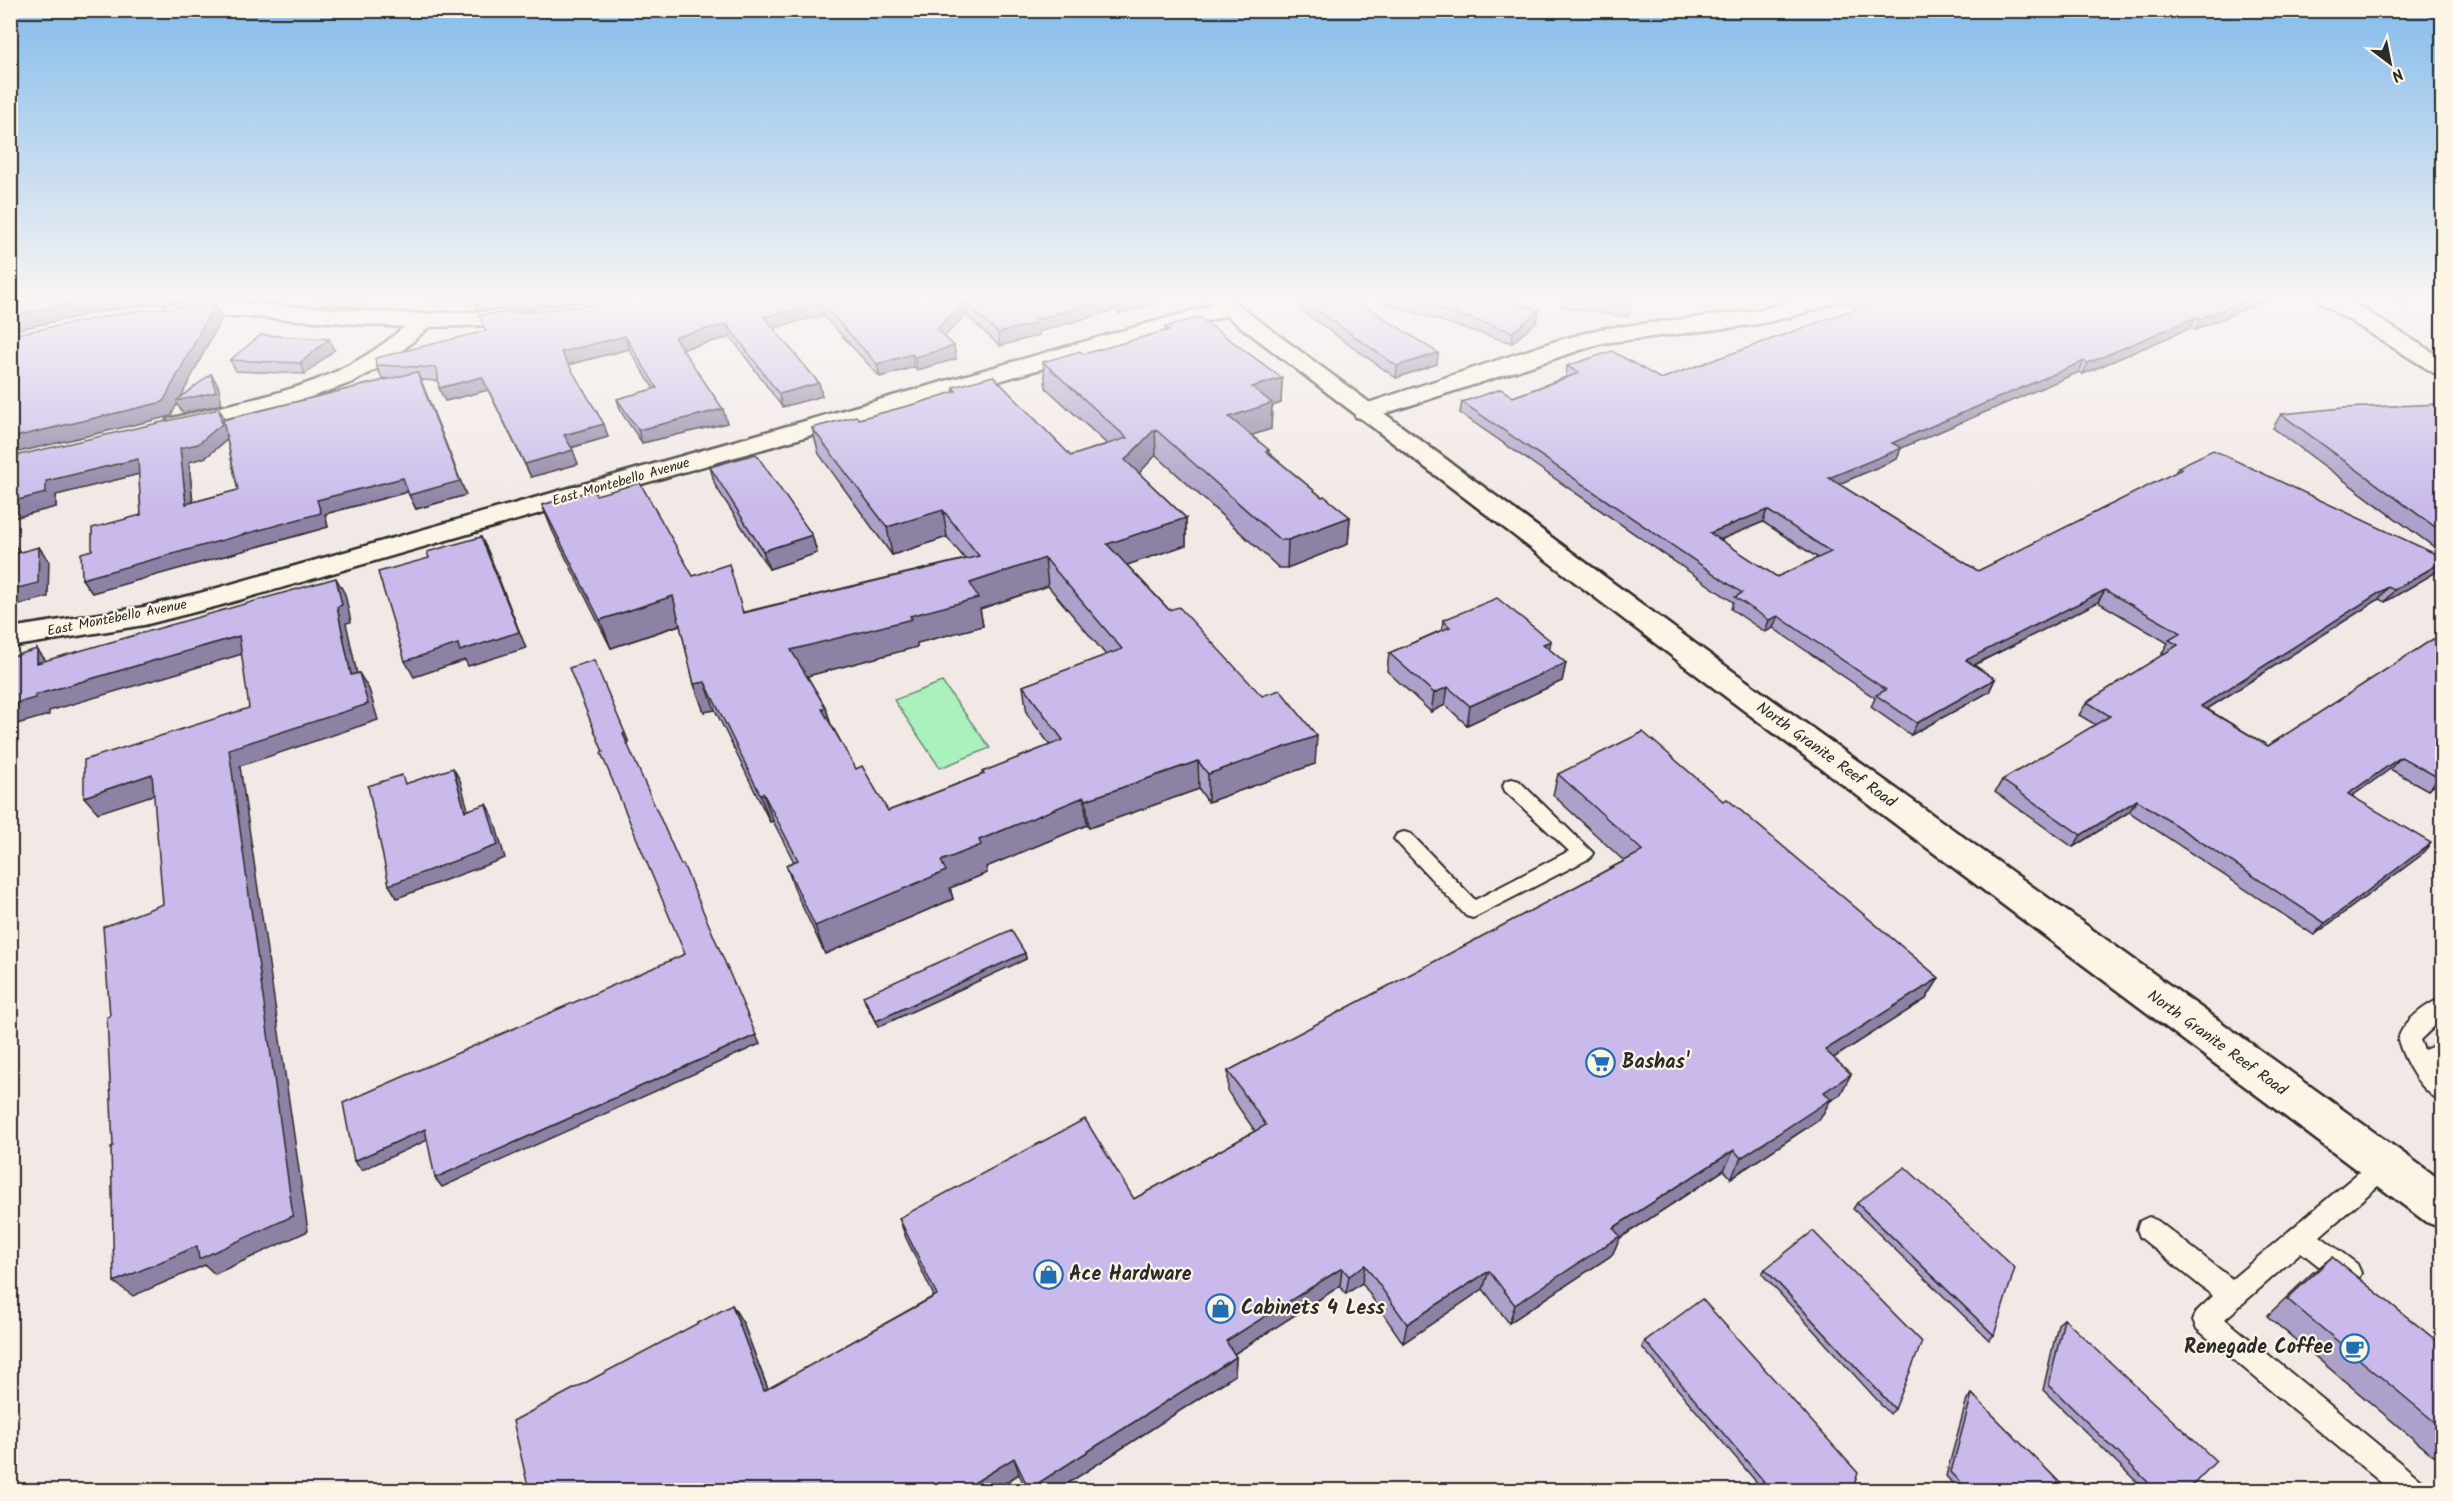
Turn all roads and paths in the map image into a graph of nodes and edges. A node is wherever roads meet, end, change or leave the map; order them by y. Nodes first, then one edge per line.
1 (365, 367) edge
2 (999, 367) edge
3 (1306, 367) edge
4 (1501, 367) edge
5 (1365, 412) junction
6 (156, 429) edge
7 (10, 638) edge
8 (1512, 786) dead end
9 (1404, 839) dead end
10 (2442, 1007) edge
11 (2442, 1052) edge
12 (2420, 1063) junction
13 (2442, 1090) edge
14 (2385, 1165) junction
15 (2442, 1207) edge
16 (2149, 1229) dead end
17 (2302, 1238) junction
18 (2367, 1288) edge
19 (2232, 1295) junction
20 (2411, 1491) edge

1 - 6 street
2 - 7 street, East Montebello Avenue
3 - 5 street, North Granite Reef Road
4 - 5 street
5 - 14 street, North Granite Reef Road
8 - 9 lane
10 - 12 lane
11 - 12 lane
12 - 13 lane
14 - 15 street, North Granite Reef Road
14 - 17 lane
16 - 19 lane
17 - 18 lane
17 - 19 lane
19 - 20 lane

